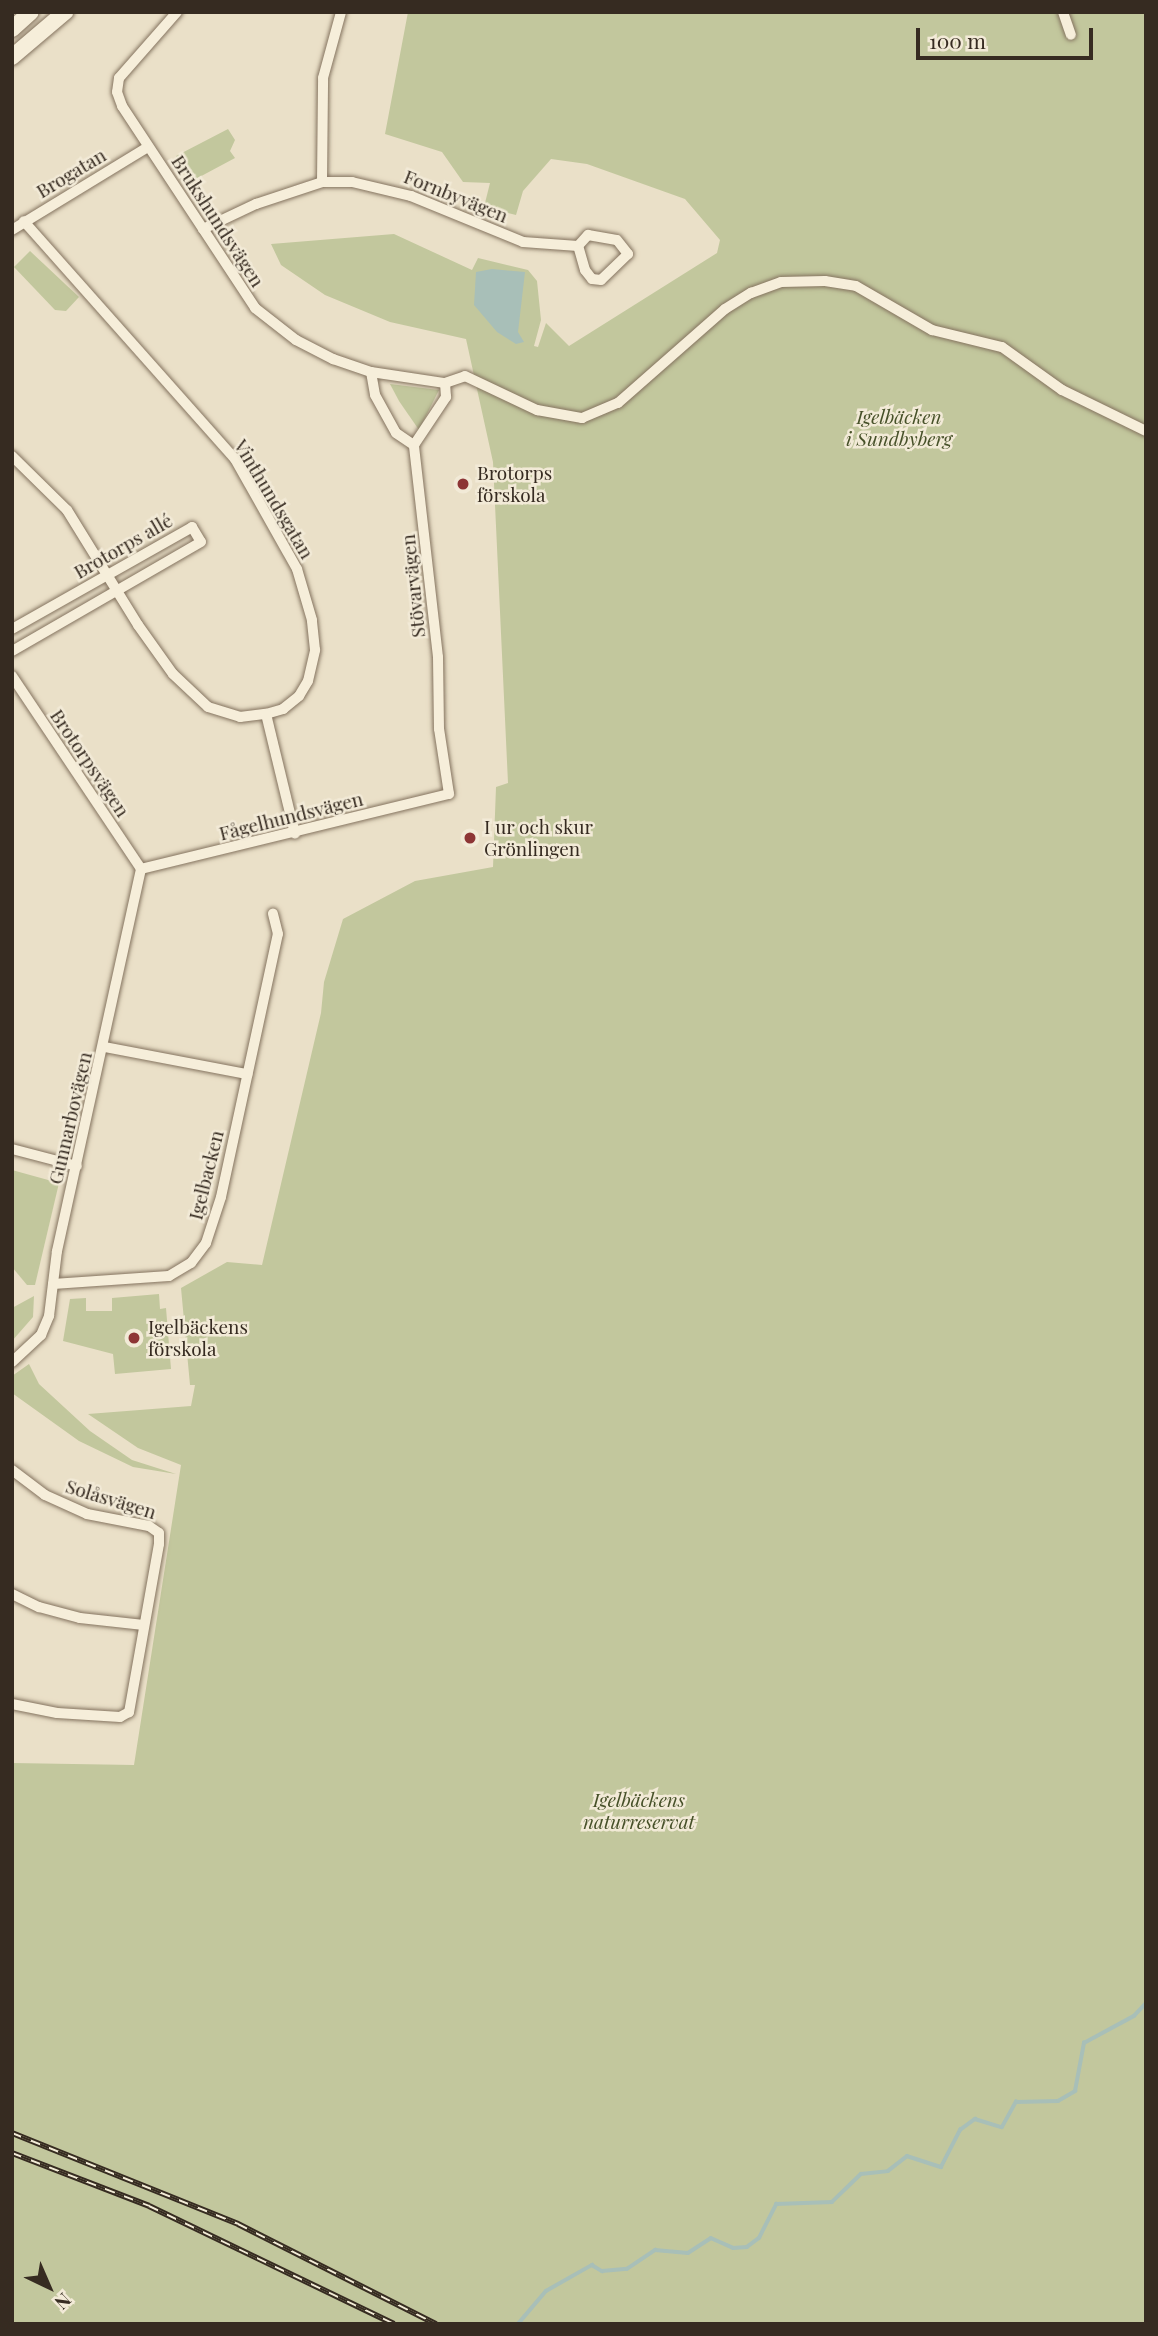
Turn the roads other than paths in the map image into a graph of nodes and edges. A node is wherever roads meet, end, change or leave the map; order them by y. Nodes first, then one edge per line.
1 (31, 12) edge
2 (65, 12) edge
3 (177, 12) edge
4 (341, 12) edge
5 (1063, 12) edge
6 (12, 29) edge
7 (1070, 35) dead end
8 (12, 57) edge
9 (148, 147) junction
10 (322, 182) junction
11 (24, 221) junction
12 (203, 229) junction
13 (12, 230) edge
14 (579, 246) junction
15 (371, 372) junction
16 (445, 383) junction
17 (1146, 430) edge
18 (414, 445) junction
19 (12, 456) edge
20 (106, 576) junction
21 (116, 591) junction
22 (12, 629) edge
23 (12, 651) edge
24 (12, 676) edge
25 (266, 714) junction
26 (449, 794) joint
27 (295, 834) junction
28 (141, 869) junction
29 (273, 914) dead end
30 (105, 1046) junction
31 (247, 1074) junction
32 (12, 1149) edge
33 (77, 1166) junction
34 (53, 1284) junction
35 (12, 1362) edge
36 (12, 1470) edge
37 (12, 1594) edge
38 (144, 1625) junction
39 (12, 1704) edge

1 - 6 main road
2 - 8 main road
3 - 9 street, Brukshundsvägen
4 - 10 street
5 - 7 street
9 - 11 street, Brogatan
9 - 12 street, Brukshundsvägen
10 - 12 street, Fornbyvägen
10 - 14 street, Fornbyvägen
11 - 13 street, Brogatan
11 - 25 street, Vinthundsgatan
12 - 15 street, Brukshundsvägen
14 - 14 street, Fornbyvägen
15 - 16 street, Brukshundsvägen
15 - 18 street
16 - 17 street, Brukshundsvägen
16 - 18 street
18 - 26 street, Stövarvägen
19 - 20 street, Vinthundsgatan
20 - 21 street, Vinthundsgatan
20 - 21 street, Brotorps allé
20 - 22 street, Brotorps allé
21 - 23 street, Brotorps allé
21 - 25 street, Vinthundsgatan
24 - 28 street, Brotorpsvägen
25 - 27 street
26 - 27 street, Fågelhundsvägen
27 - 28 street, Fågelhundsvägen
28 - 30 street, Gunnarbovägen
29 - 31 street, Igelbacken
30 - 31 street
30 - 33 street, Gunnarbovägen
31 - 34 street, Igelbacken
32 - 33 street
33 - 34 street, Gunnarbovägen
34 - 35 street, Gunnarbovägen
36 - 38 street, Solåsvägen
37 - 38 street
38 - 39 street, Solåsvägen

